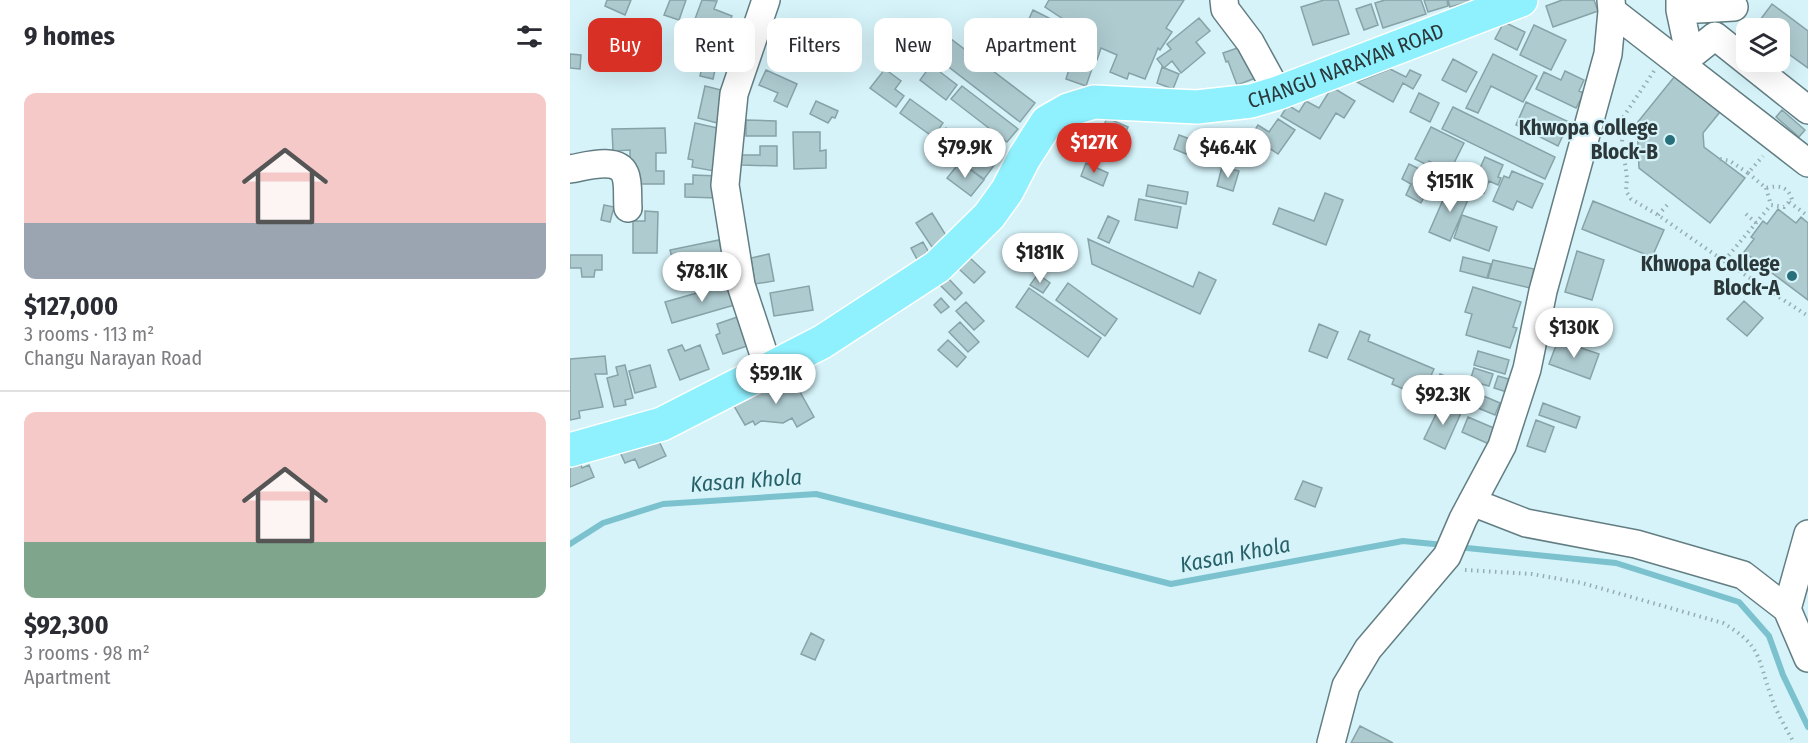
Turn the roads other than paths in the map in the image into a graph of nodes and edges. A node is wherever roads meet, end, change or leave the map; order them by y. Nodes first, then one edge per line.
1 (766, 0) edge
2 (1224, 0) edge
3 (1521, 0) edge
4 (1737, 3) edge
5 (1680, 5) edge
6 (1611, 6) edge
7 (1715, 36) junction
8 (1678, 58) junction
9 (1278, 93) junction
10 (1808, 110) edge
11 (1808, 163) edge
12 (570, 169) edge
13 (628, 208) dead end
14 (769, 370) junction
15 (570, 450) edge
16 (1468, 511) junction
17 (1808, 534) edge
18 (1787, 609) junction
19 (1808, 658) edge
20 (1331, 743) edge

1 - 14 street
2 - 9 street
3 - 9 main road, CHANGU NARAYAN ROAD
4 - 5 street
4 - 7 street
5 - 8 street
6 - 8 street
6 - 16 street
7 - 8 street
7 - 10 street
8 - 11 street
9 - 14 main road, CHANGU NARAYAN ROAD
12 - 13 street
14 - 15 main road, CHANGU NARAYAN ROAD
16 - 18 street
16 - 20 street
17 - 18 street
18 - 19 street

